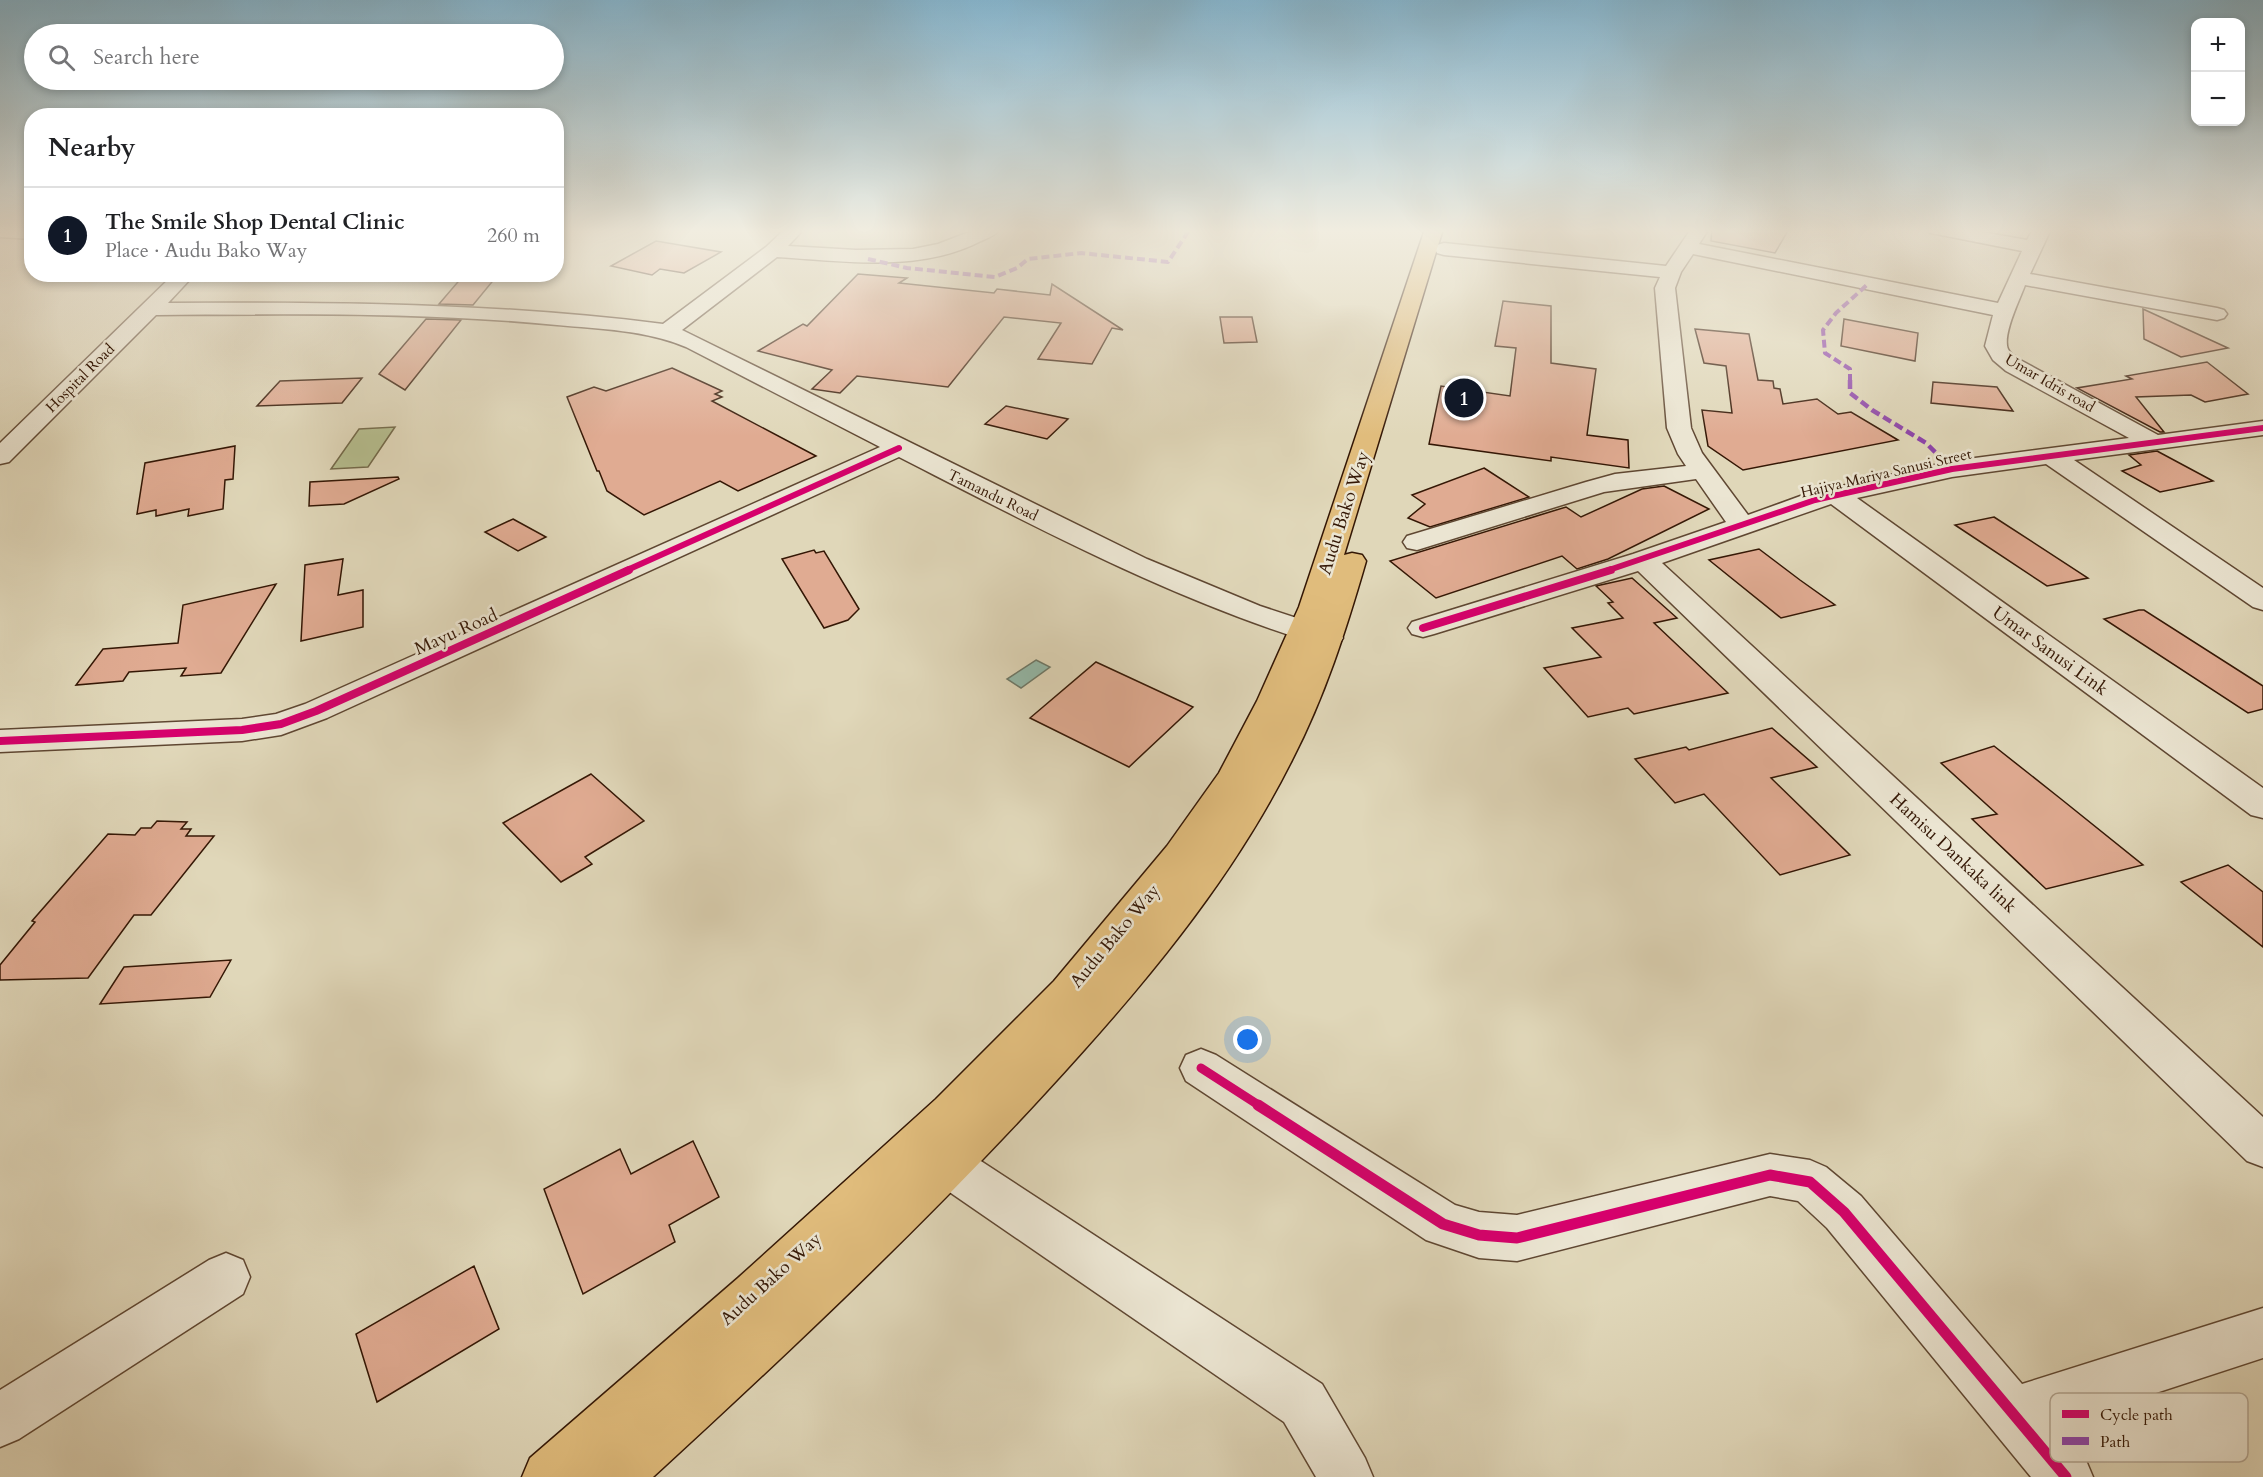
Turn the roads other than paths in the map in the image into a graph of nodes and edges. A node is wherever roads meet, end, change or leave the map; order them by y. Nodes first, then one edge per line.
1 (161, 298) edge
2 (711, 298) edge
3 (1423, 298) edge
4 (1666, 298) edge
5 (1940, 298) edge
6 (2011, 298) edge
7 (2128, 298) edge
8 (150, 309) junction
9 (2006, 311) junction
10 (2217, 314) dead end
11 (667, 331) junction
12 (2263, 428) edge
13 (2231, 433) junction
14 (2156, 443) junction
15 (899, 448) junction
16 (2263, 449) edge
17 (2051, 456) junction
18 (0, 457) edge
19 (1703, 471) junction
20 (1837, 495) junction
21 (1741, 524) junction
22 (1417, 542) dead end
23 (1643, 560) junction
24 (2263, 601) edge
25 (1423, 628) dead end
26 (1315, 634) junction
27 (0, 741) edge
28 (2263, 806) edge
29 (1201, 1068) dead end
30 (2263, 1146) edge
31 (948, 1165) junction
32 (226, 1277) dead end
33 (2263, 1333) edge
34 (2076, 1393) edge
35 (2050, 1401) edge
36 (2014, 1413) junction
37 (0, 1420) edge
38 (2050, 1457) edge
39 (2054, 1462) edge
40 (549, 1477) edge
41 (612, 1477) edge
42 (1346, 1477) edge
43 (2066, 1477) edge

1 - 8 street, Hospital Road
2 - 11 street
3 - 26 main road, Audu Bako Way
4 - 19 street
5 - 9 street
6 - 9 street, Umar Idris road
7 - 10 street
8 - 11 street, Tamandu Road
8 - 18 street, Hospital Road
9 - 14 street, Umar Idris road
11 - 15 street, Tamandu Road
12 - 13 street, Hajiya Mariya Sanusi Street
13 - 14 street, Hajiya Mariya Sanusi Street
13 - 16 street
14 - 17 street, Hajiya Mariya Sanusi Street
15 - 26 street, Tamandu Road
15 - 27 street, Mayu Road
17 - 20 street, Hajiya Mariya Sanusi Street
17 - 24 street
19 - 21 street
19 - 22 street
20 - 21 street, Hajiya Mariya Sanusi Street
20 - 28 street, Umar Sanusi Link
21 - 23 street, Hajiya Mariya Sanusi Street
23 - 25 street, Hajiya Mariya Sanusi Street
23 - 30 street, Hamisu Dankaka link
26 - 31 main road, Audu Bako Way
26 - 40 main road, Audu Bako Way
29 - 36 street
31 - 41 main road, Audu Bako Way
31 - 42 street
32 - 37 street
33 - 34 street
35 - 36 street
36 - 38 street
39 - 43 street

